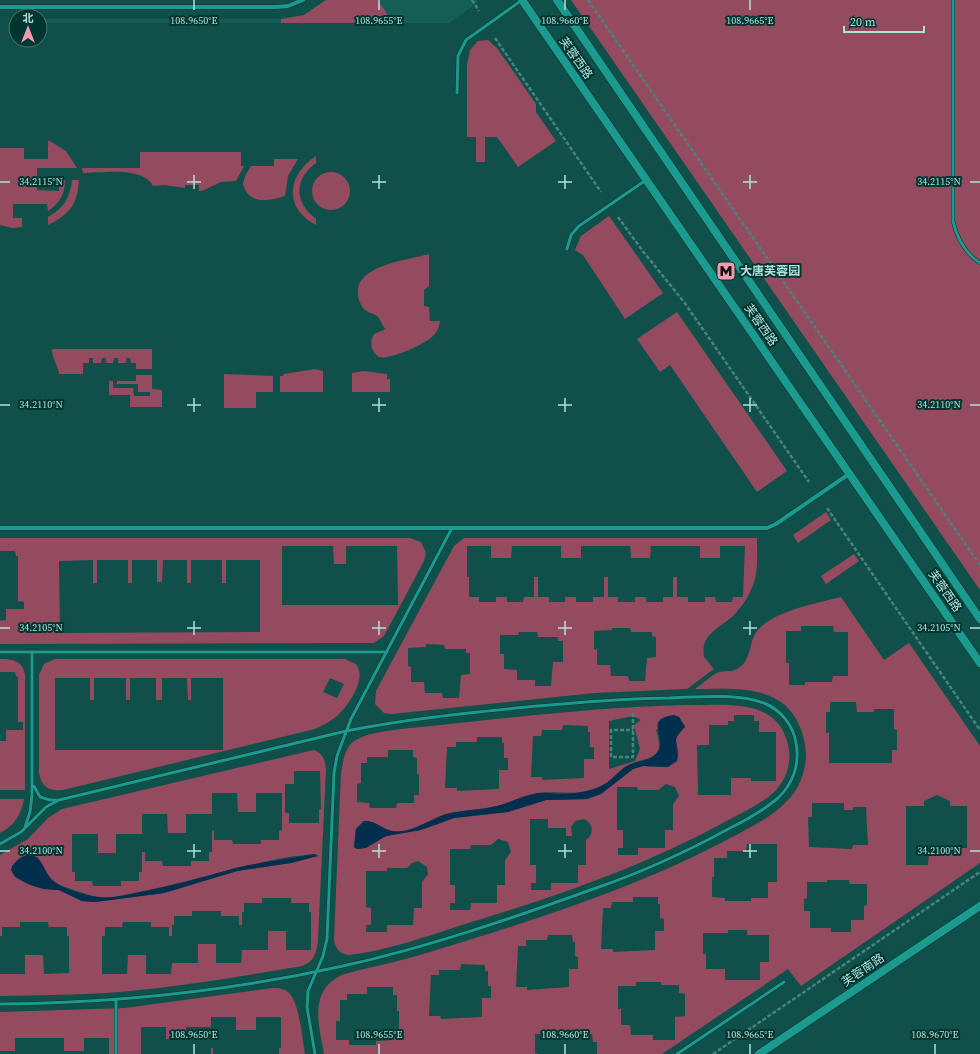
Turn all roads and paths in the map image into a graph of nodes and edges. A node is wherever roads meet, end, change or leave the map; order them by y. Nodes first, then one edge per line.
1 (303, 0) edge
2 (472, 0) edge
3 (522, 0) edge
4 (557, 0) edge
5 (588, 0) edge
6 (953, 0) edge
7 (0, 7) edge
8 (487, 24) junction
9 (457, 94) dead end
10 (646, 180) junction
11 (610, 205) junction
12 (567, 249) dead end
13 (980, 263) edge
14 (849, 474) junction
15 (818, 495) junction
16 (0, 528) edge
17 (452, 528) junction
18 (980, 565) edge
19 (980, 619) edge
20 (0, 652) edge
21 (32, 652) junction
22 (386, 652) junction
23 (980, 663) edge
24 (633, 699) junction
25 (633, 730) junction
26 (980, 730) edge
27 (346, 731) junction
28 (32, 777) junction
29 (63, 799) junction
30 (12, 837) junction
31 (0, 844) edge
32 (980, 872) edge
33 (980, 906) edge
34 (316, 971) junction
35 (784, 982) dead end
36 (116, 1000) junction
37 (0, 1004) edge
38 (116, 1054) edge
39 (315, 1054) edge
40 (677, 1054) edge
41 (713, 1054) edge
42 (759, 1054) edge

1 - 7 street
2 - 8 path
3 - 8 lane
3 - 10 main road, 芙蓉西路
4 - 19 main road, 芙蓉西路
5 - 18 path
6 - 13 lane
8 - 9 lane
8 - 11 path
10 - 11 lane
10 - 14 main road, 芙蓉西路
11 - 12 lane
11 - 15 path
14 - 15 street
14 - 23 main road, 芙蓉西路
15 - 17 street
15 - 26 path
16 - 17 street
17 - 22 lane
20 - 21 lane
21 - 22 lane
21 - 28 lane
22 - 27 lane
24 - 25 path
24 - 27 lane
24 - 34 lane
25 - 25 path
27 - 29 lane
27 - 34 lane
28 - 29 lane
28 - 30 lane
29 - 30 lane
30 - 31 lane
32 - 41 path
33 - 42 main road, 芙蓉南路
34 - 36 lane
34 - 39 lane
35 - 40 lane
36 - 37 lane
36 - 38 lane

